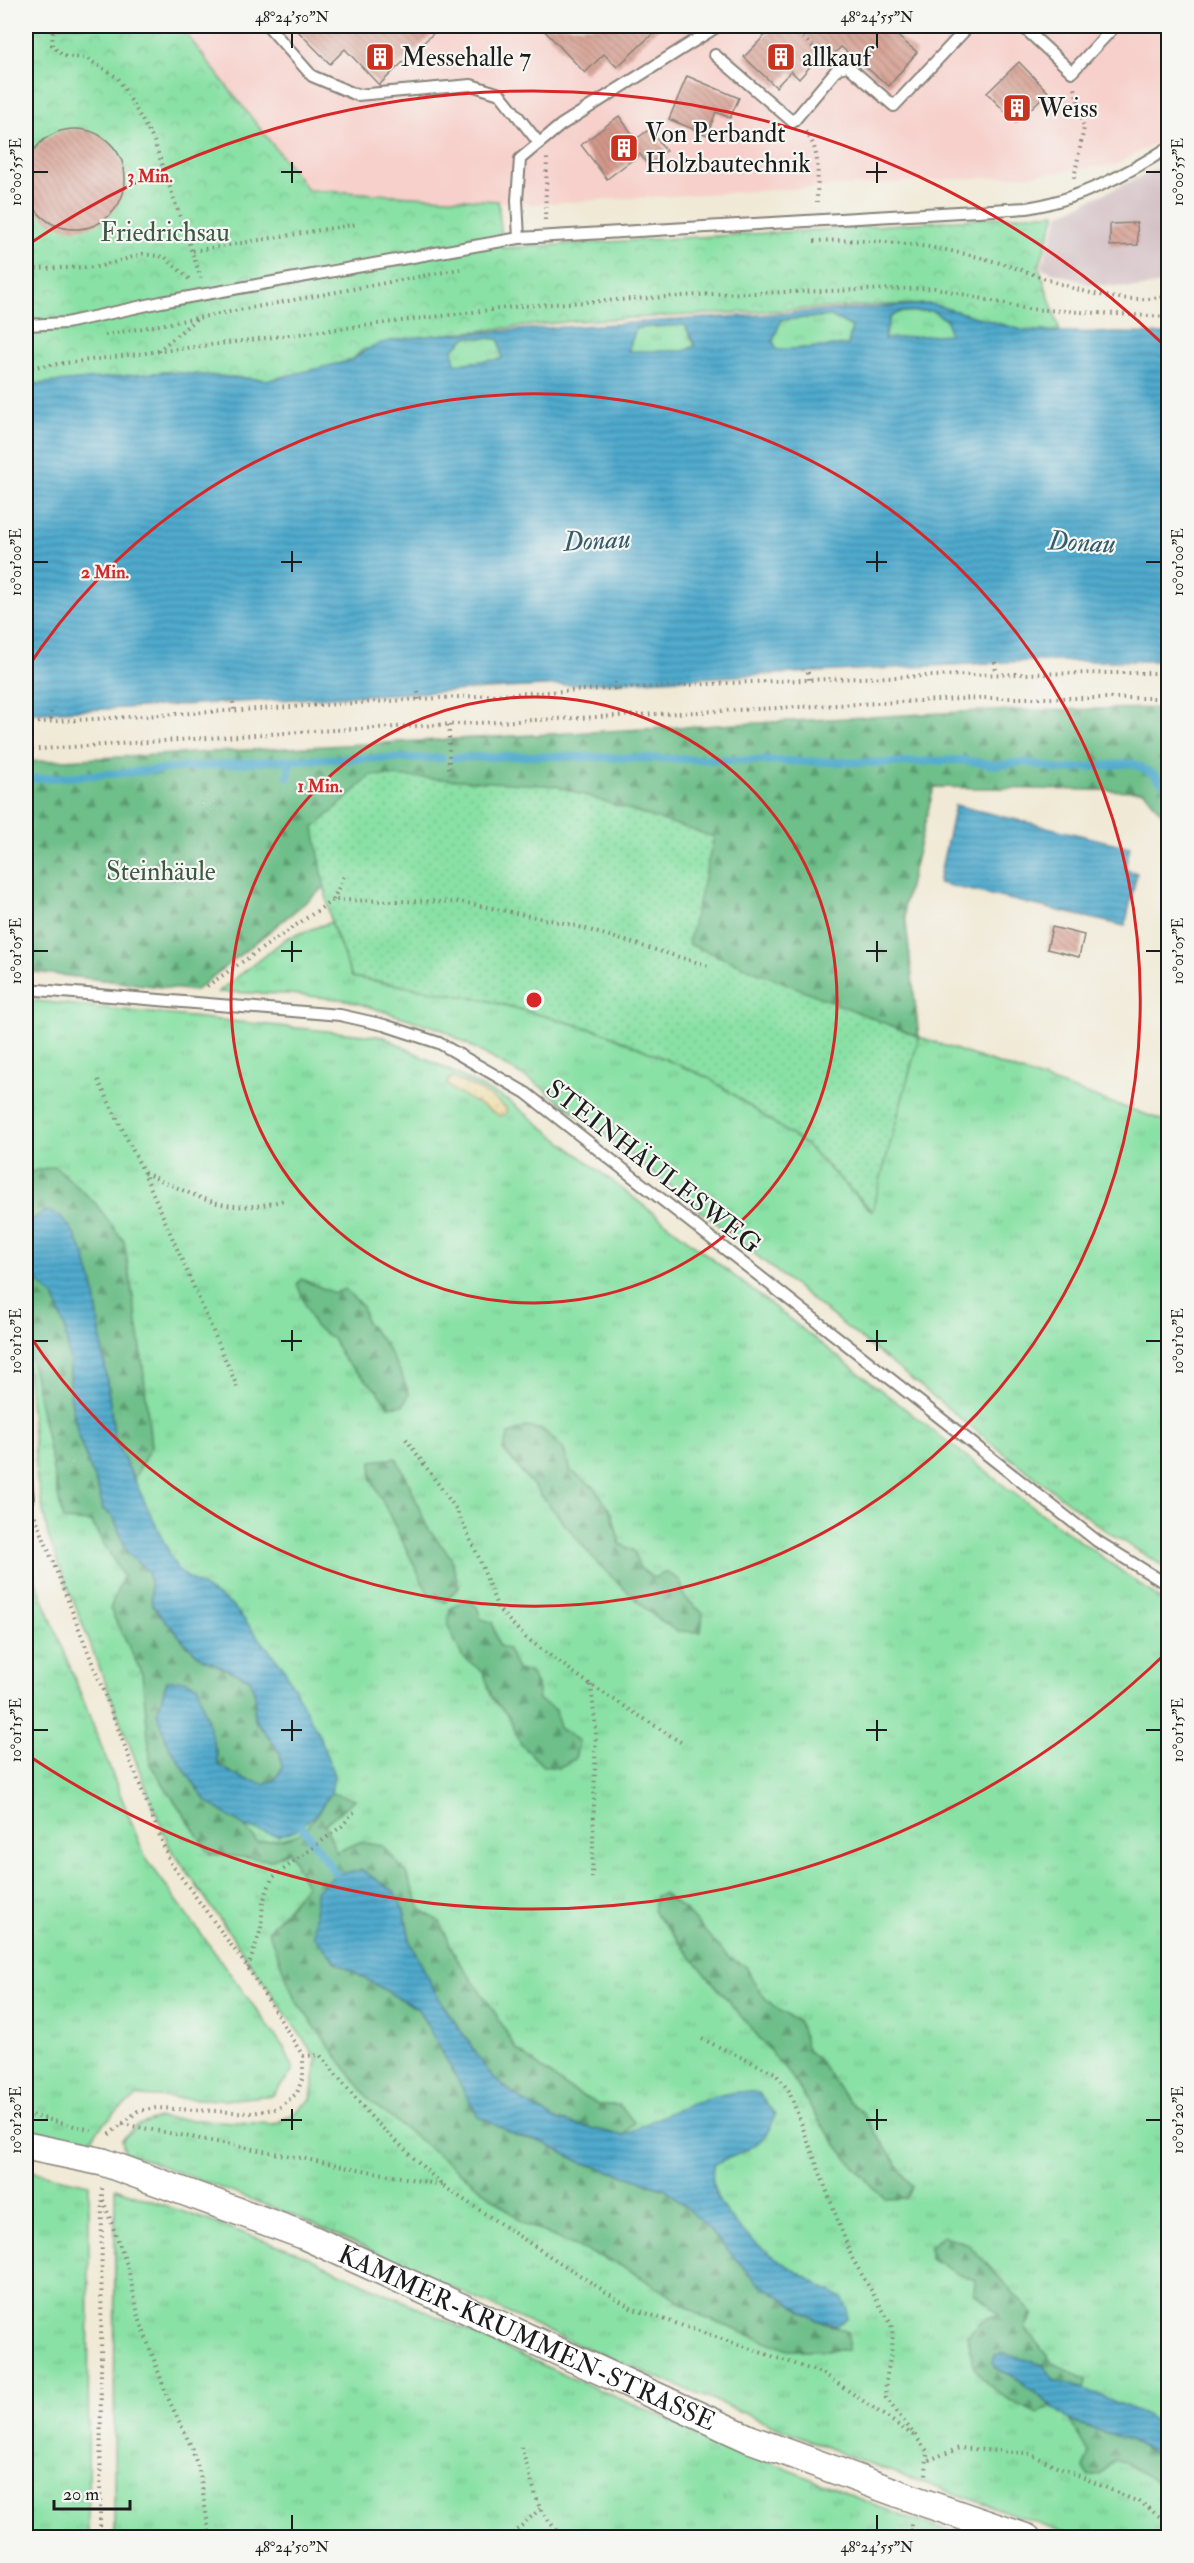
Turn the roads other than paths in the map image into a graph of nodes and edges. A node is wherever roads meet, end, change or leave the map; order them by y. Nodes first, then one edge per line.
1 (268, 26) edge
2 (718, 26) edge
3 (969, 26) edge
4 (1022, 26) edge
5 (1114, 26) edge
6 (715, 55) dead end
7 (543, 145) junction
8 (1168, 148) edge
9 (519, 238) junction
10 (26, 325) edge
11 (26, 989) edge
12 (26, 1478) edge
13 (27, 1501) edge
14 (1168, 1585) edge
15 (26, 2146) edge
16 (1027, 2538) edge

1 - 7 lane
2 - 7 lane
3 - 6 lane
4 - 5 lane
7 - 9 lane
8 - 9 lane
9 - 10 lane
11 - 14 lane, STEINHÄULESWEG
12 - 13 lane
15 - 16 street, KAMMER-KRUMMEN-STRASSE

